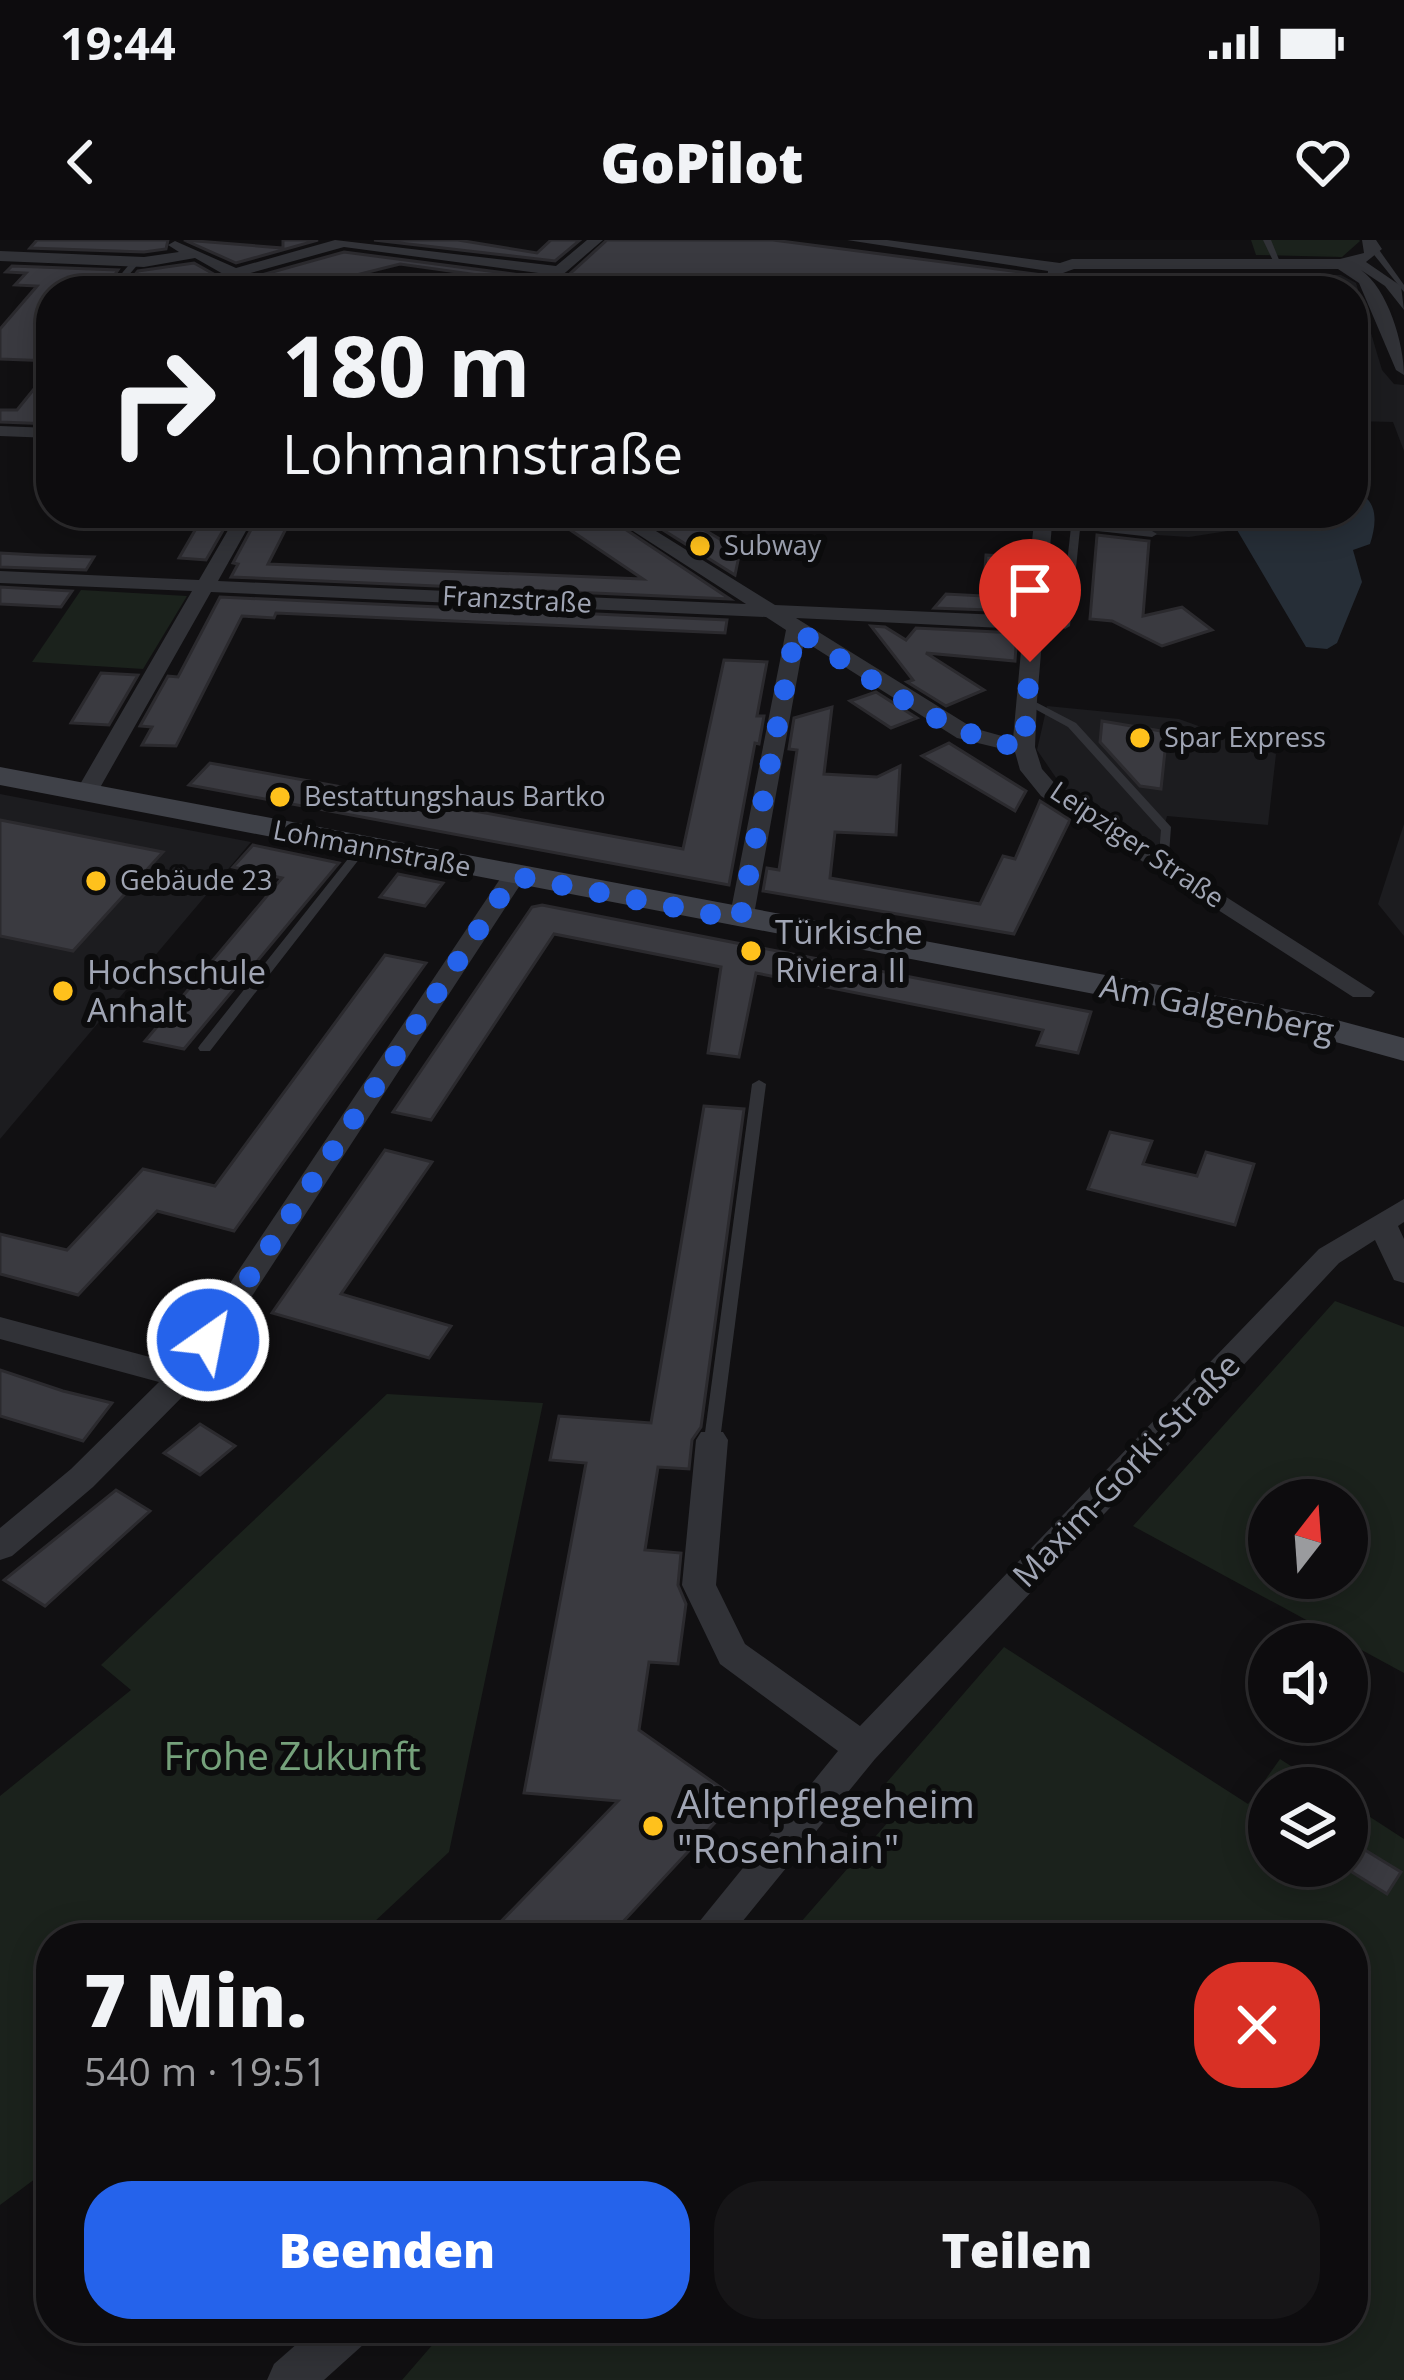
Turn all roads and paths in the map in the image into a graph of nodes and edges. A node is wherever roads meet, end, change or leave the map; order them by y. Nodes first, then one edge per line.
1 (164, 240) edge
2 (596, 240) edge
3 (854, 240) edge
4 (1159, 240) edge
5 (1268, 240) edge
6 (1371, 244) edge
7 (8, 254) edge
8 (194, 254) junction
9 (136, 262) junction
10 (1348, 263) junction
11 (1170, 264) junction
12 (1279, 265) junction
13 (1060, 268) junction
14 (559, 271) junction
15 (235, 273) junction
16 (124, 276) edge
17 (240, 276) edge
18 (553, 276) edge
19 (1054, 276) edge
20 (1361, 276) edge
21 (1368, 286) edge
22 (1402, 297) edge
23 (1404, 370) edge
24 (0, 431) edge
25 (36, 432) edge
26 (239, 528) edge
27 (637, 528) edge
28 (1043, 528) edge
29 (1076, 528) edge
30 (1095, 528) edge
31 (1152, 534) dead end
32 (0, 577) edge
33 (206, 586) junction
34 (764, 610) junction
35 (1034, 623) junction
36 (1065, 626) dead end
37 (796, 630) junction
38 (1026, 700) junction
39 (1024, 747) junction
40 (0, 776) edge
41 (86, 793) junction
42 (363, 847) junction
43 (1163, 866) junction
44 (514, 876) junction
45 (740, 920) junction
46 (1028, 973) joint
47 (1362, 992) dead end
48 (205, 1048) dead end
49 (1404, 1050) edge
50 (759, 1084) dead end
51 (1393, 1215) edge
52 (1404, 1273) edge
53 (0, 1328) edge
54 (183, 1377) junction
55 (712, 1440) joint
56 (0, 1546) edge
57 (862, 1748) junction
58 (717, 1923) edge
59 (332, 2343) edge
60 (290, 2380) edge

1 - 8 street
2 - 14 street
3 - 13 street
4 - 11 street
5 - 12 lane
6 - 10 street
6 - 22 lane
7 - 9 street
8 - 9 street
8 - 15 street
9 - 16 lane
10 - 12 street
10 - 20 street
10 - 22 street
11 - 12 street
11 - 13 street
13 - 19 street
14 - 15 street
14 - 18 street
15 - 17 street
21 - 23 street
24 - 25 street
26 - 33 street
27 - 34 street, Leipziger Straße
28 - 35 street
29 - 36 lane
30 - 31 lane
32 - 33 street, Franzstraße
33 - 34 street, Franzstraße
33 - 41 street
34 - 35 street, Franzstraße
34 - 37 street, Leipziger Straße
35 - 38 street
37 - 39 street, Leipziger Straße
37 - 45 street
38 - 39 street
38 - 43 lane
39 - 43 street, Leipziger Straße
40 - 41 main road, Lohmannstraße
41 - 42 main road, Lohmannstraße
42 - 44 main road, Lohmannstraße
42 - 48 lane
43 - 47 street, Leipziger Straße
44 - 45 main road, Lohmannstraße
44 - 54 street
45 - 46 main road, Lohmannstraße
46 - 49 main road, Am Galgenberg
50 - 55 lane
51 - 52 street
51 - 57 street, Maxim-Gorki-Straße
53 - 54 street
54 - 56 street
55 - 57 street
57 - 58 street, Maxim-Gorki-Straße
59 - 60 street

